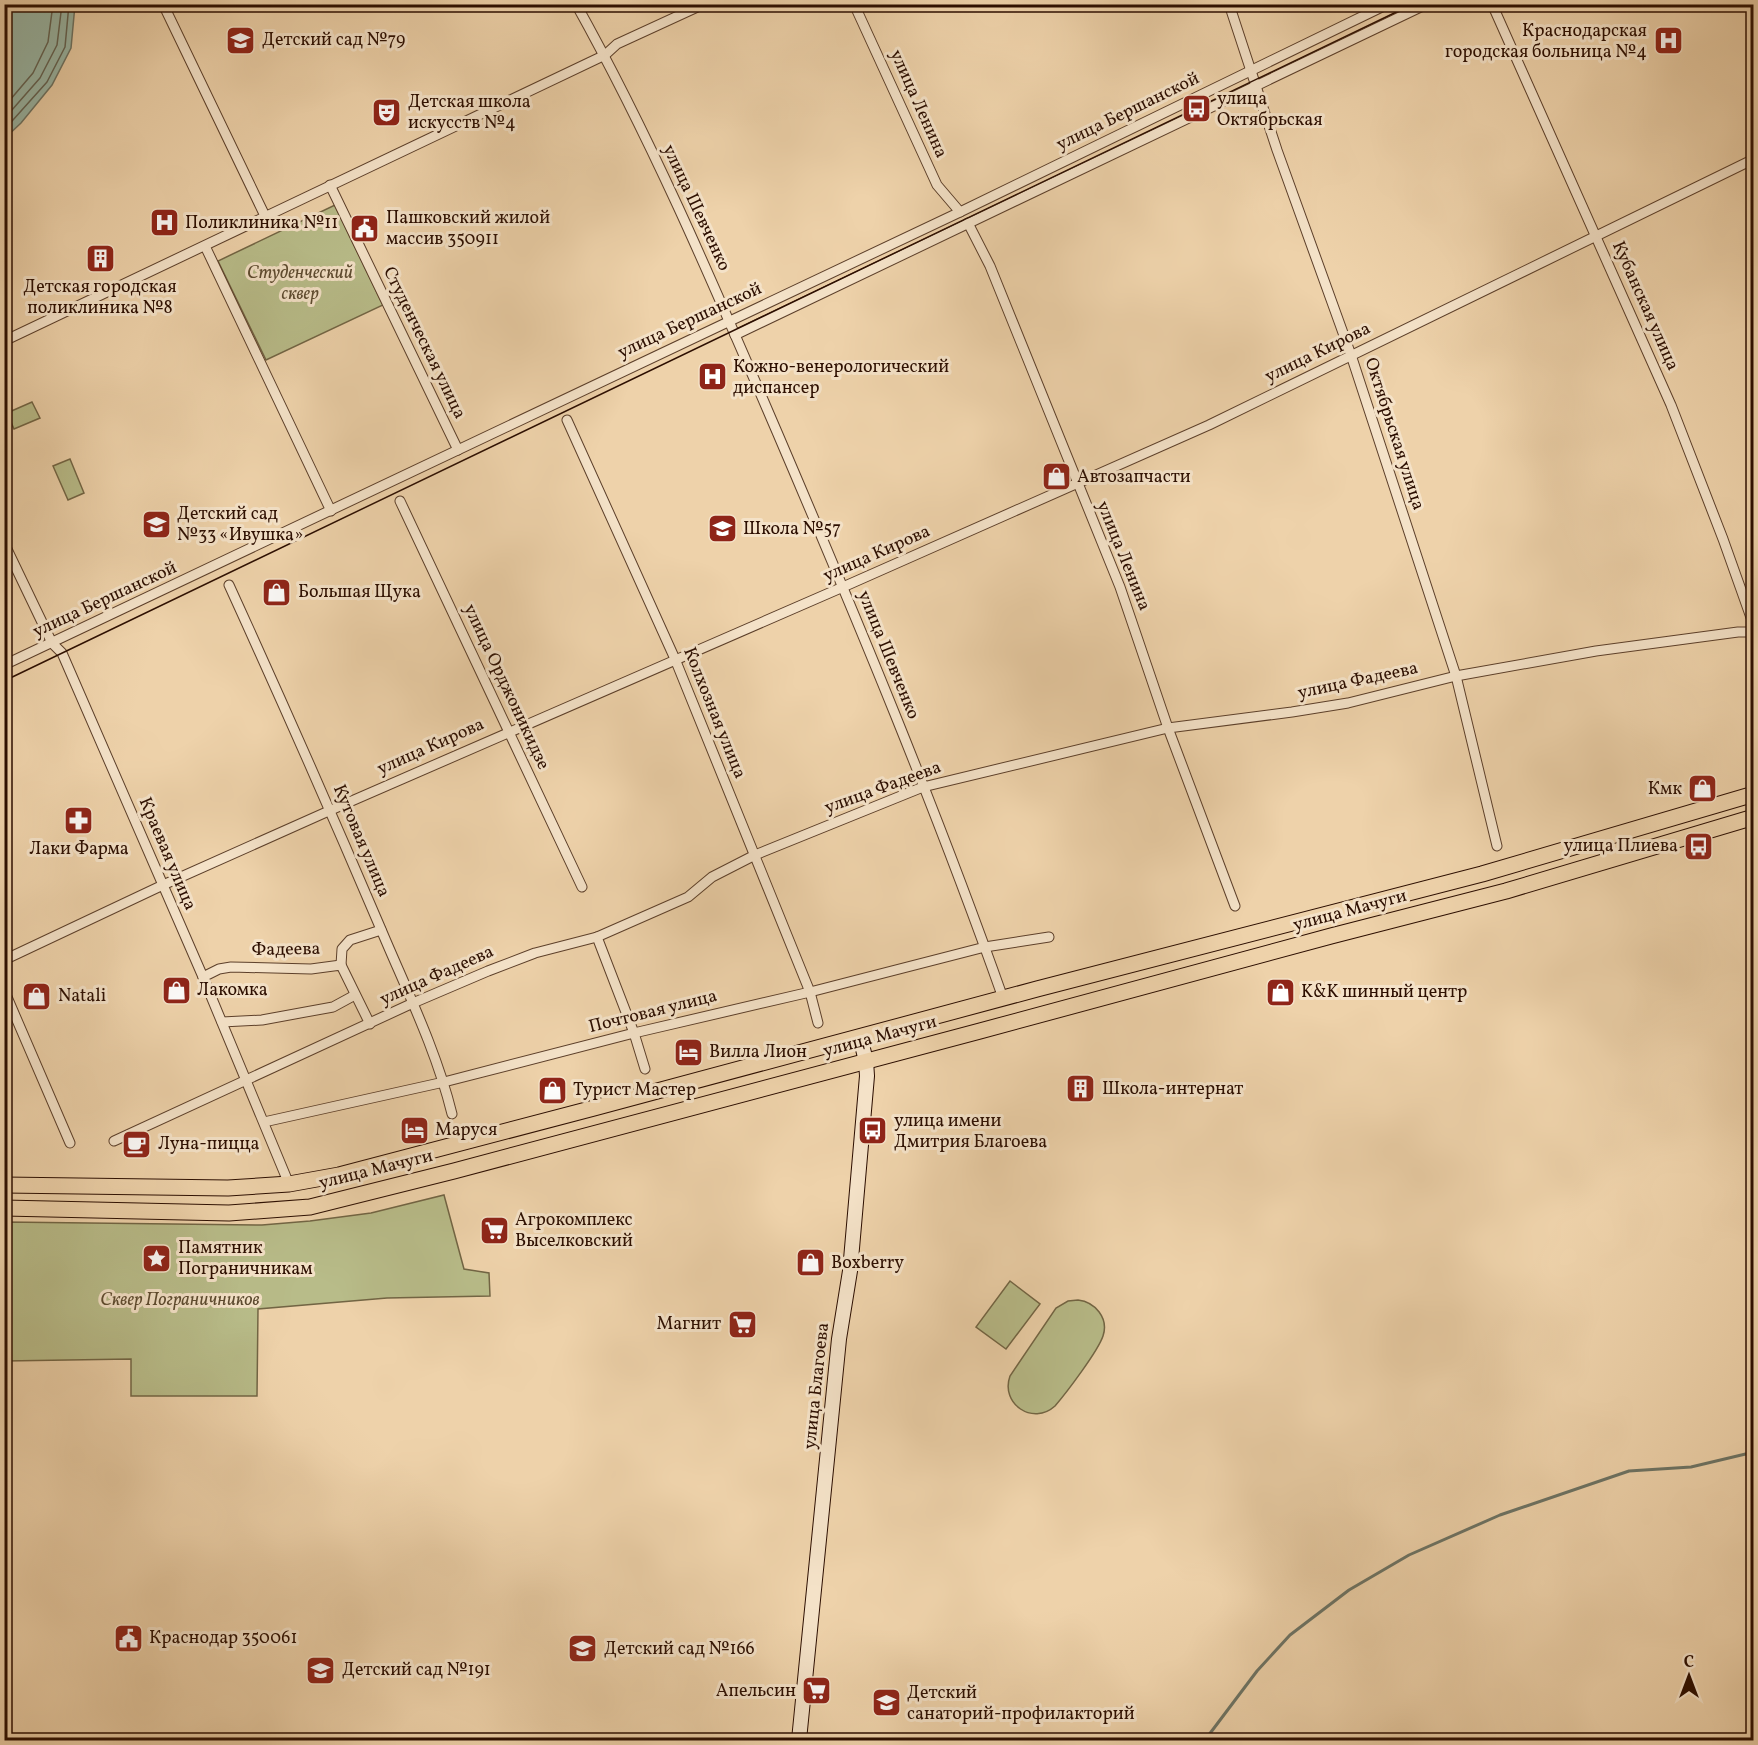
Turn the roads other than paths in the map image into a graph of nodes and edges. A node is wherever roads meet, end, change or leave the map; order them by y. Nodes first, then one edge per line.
1 (163, 4) edge
2 (576, 4) edge
3 (704, 4) edge
4 (854, 4) edge
5 (1229, 4) edge
6 (1389, 4) edge
7 (1427, 4) edge
8 (1492, 4) edge
9 (605, 55) junction
10 (1252, 70) junction
11 (1256, 86) junction
12 (1754, 159) edge
13 (330, 185) junction
14 (960, 212) junction
15 (266, 218) junction
16 (968, 223) junction
17 (1596, 235) junction
18 (205, 246) junction
19 (728, 321) junction
20 (735, 335) junction
21 (4, 340) edge
22 (1351, 355) junction
23 (567, 420) dead end
24 (458, 450) junction
25 (1076, 484) junction
26 (400, 501) dead end
27 (331, 511) junction
28 (4, 543) edge
29 (230, 585) dead end
30 (843, 587) junction
31 (1754, 627) edge
32 (1754, 632) edge
33 (52, 643) junction
34 (675, 659) junction
35 (4, 665) edge
36 (1456, 676) junction
37 (1168, 728) junction
38 (508, 731) junction
39 (923, 787) junction
40 (1754, 794) edge
41 (331, 810) junction
42 (1754, 817) edge
43 (1497, 846) dead end
44 (755, 855) junction
45 (163, 885) junction
46 (582, 887) dead end
47 (1236, 906) dead end
48 (381, 930) junction
49 (597, 937) junction
50 (1049, 937) dead end
51 (985, 948) junction
52 (4, 960) edge
53 (341, 965) junction
54 (1116, 969) junction
55 (203, 977) junction
56 (4, 990) edge
57 (1125, 991) junction
58 (810, 992) junction
59 (355, 996) junction
60 (1003, 998) junction
61 (413, 1003) junction
62 (222, 1022) junction
63 (818, 1023) dead end
64 (370, 1024) junction
65 (634, 1033) junction
66 (860, 1037) junction
67 (866, 1061) junction
68 (645, 1069) dead end
69 (247, 1080) junction
70 (444, 1082) junction
71 (452, 1114) dead end
72 (264, 1122) junction
73 (114, 1141) dead end
74 (70, 1143) dead end
75 (290, 1184) junction
76 (4, 1185) edge
77 (4, 1208) edge
78 (799, 1740) edge

1 - 15 street
2 - 9 street, улица Шевченко
3 - 9 street
4 - 14 street, улица Ленина
5 - 10 street, Октябрьская улица
6 - 10 street, улица Бершанской
7 - 11 street, улица Бершанской
8 - 17 street, Кубанская улица
9 - 13 street
9 - 19 street, улица Шевченко
10 - 11 street, Октябрьская улица
10 - 14 street, улица Бершанской
11 - 16 street, улица Бершанской
11 - 22 street, Октябрьская улица
12 - 17 street, улица Кирова
13 - 15 street
13 - 24 street, Студенческая улица
14 - 19 street, улица Бершанской
15 - 18 street
16 - 20 street, улица Бершанской
16 - 25 street, улица Ленина
17 - 22 street, улица Кирова
17 - 31 street, Кубанская улица
18 - 21 street
18 - 27 street
19 - 20 street, улица Шевченко
19 - 24 street, улица Бершанской
20 - 30 street, улица Шевченко
22 - 25 street, улица Кирова
22 - 36 street, Октябрьская улица
23 - 34 street, Колхозная улица
24 - 27 street, улица Бершанской
25 - 30 street, улица Кирова
25 - 37 street, улица Ленина
26 - 38 street, улица Орджоникидзе
27 - 33 street, улица Бершанской
28 - 33 street, Краевая улица
29 - 41 street, Кутовая улица
30 - 34 street, улица Кирова
30 - 39 street, улица Шевченко
32 - 36 street, улица Фадеева
33 - 35 street, улица Бершанской
33 - 45 street, Краевая улица
34 - 38 street, улица Кирова
34 - 44 street, Колхозная улица
36 - 37 street, улица Фадеева
36 - 43 street, Октябрьская улица
37 - 39 street, улица Фадеева
37 - 47 street, улица Ленина
38 - 41 street, улица Кирова
38 - 46 street, улица Орджоникидзе
39 - 44 street, улица Фадеева
39 - 51 street, улица Шевченко
40 - 54 main road, улица Мачуги
41 - 45 street, улица Кирова
41 - 48 street, Кутовая улица
42 - 57 main road, улица Мачуги
44 - 49 street, улица Фадеева
44 - 58 street, Колхозная улица
45 - 52 street, улица Кирова
45 - 55 street, Краевая улица
48 - 53 street
48 - 61 street, Кутовая улица
49 - 61 street, улица Фадеева
49 - 65 street
50 - 51 street, Почтовая улица
51 - 58 street, Почтовая улица
51 - 60 street, улица Шевченко
53 - 55 street, Фадеева
53 - 59 street, Фадеева
54 - 57 main road
54 - 60 main road, улица Мачуги
55 - 62 street, Краевая улица
56 - 74 street
57 - 67 main road, улица Мачуги
58 - 63 street, Колхозная улица
58 - 65 street, Почтовая улица
59 - 62 street
59 - 64 street, Фадеева
60 - 66 main road, улица Мачуги
61 - 64 street, улица Фадеева
61 - 70 street, Кутовая улица
62 - 69 street, Краевая улица
64 - 69 street, улица Фадеева
65 - 68 street
65 - 70 street, Почтовая улица
66 - 67 street, улица Благоева
66 - 75 main road, улица Мачуги
67 - 77 main road, улица Мачуги
67 - 78 street, улица Благоева
69 - 72 street, Краевая улица
69 - 73 street, улица Фадеева
70 - 71 street, Кутовая улица
70 - 72 street, Почтовая улица
72 - 75 street, Краевая улица
75 - 76 main road, улица Мачуги

